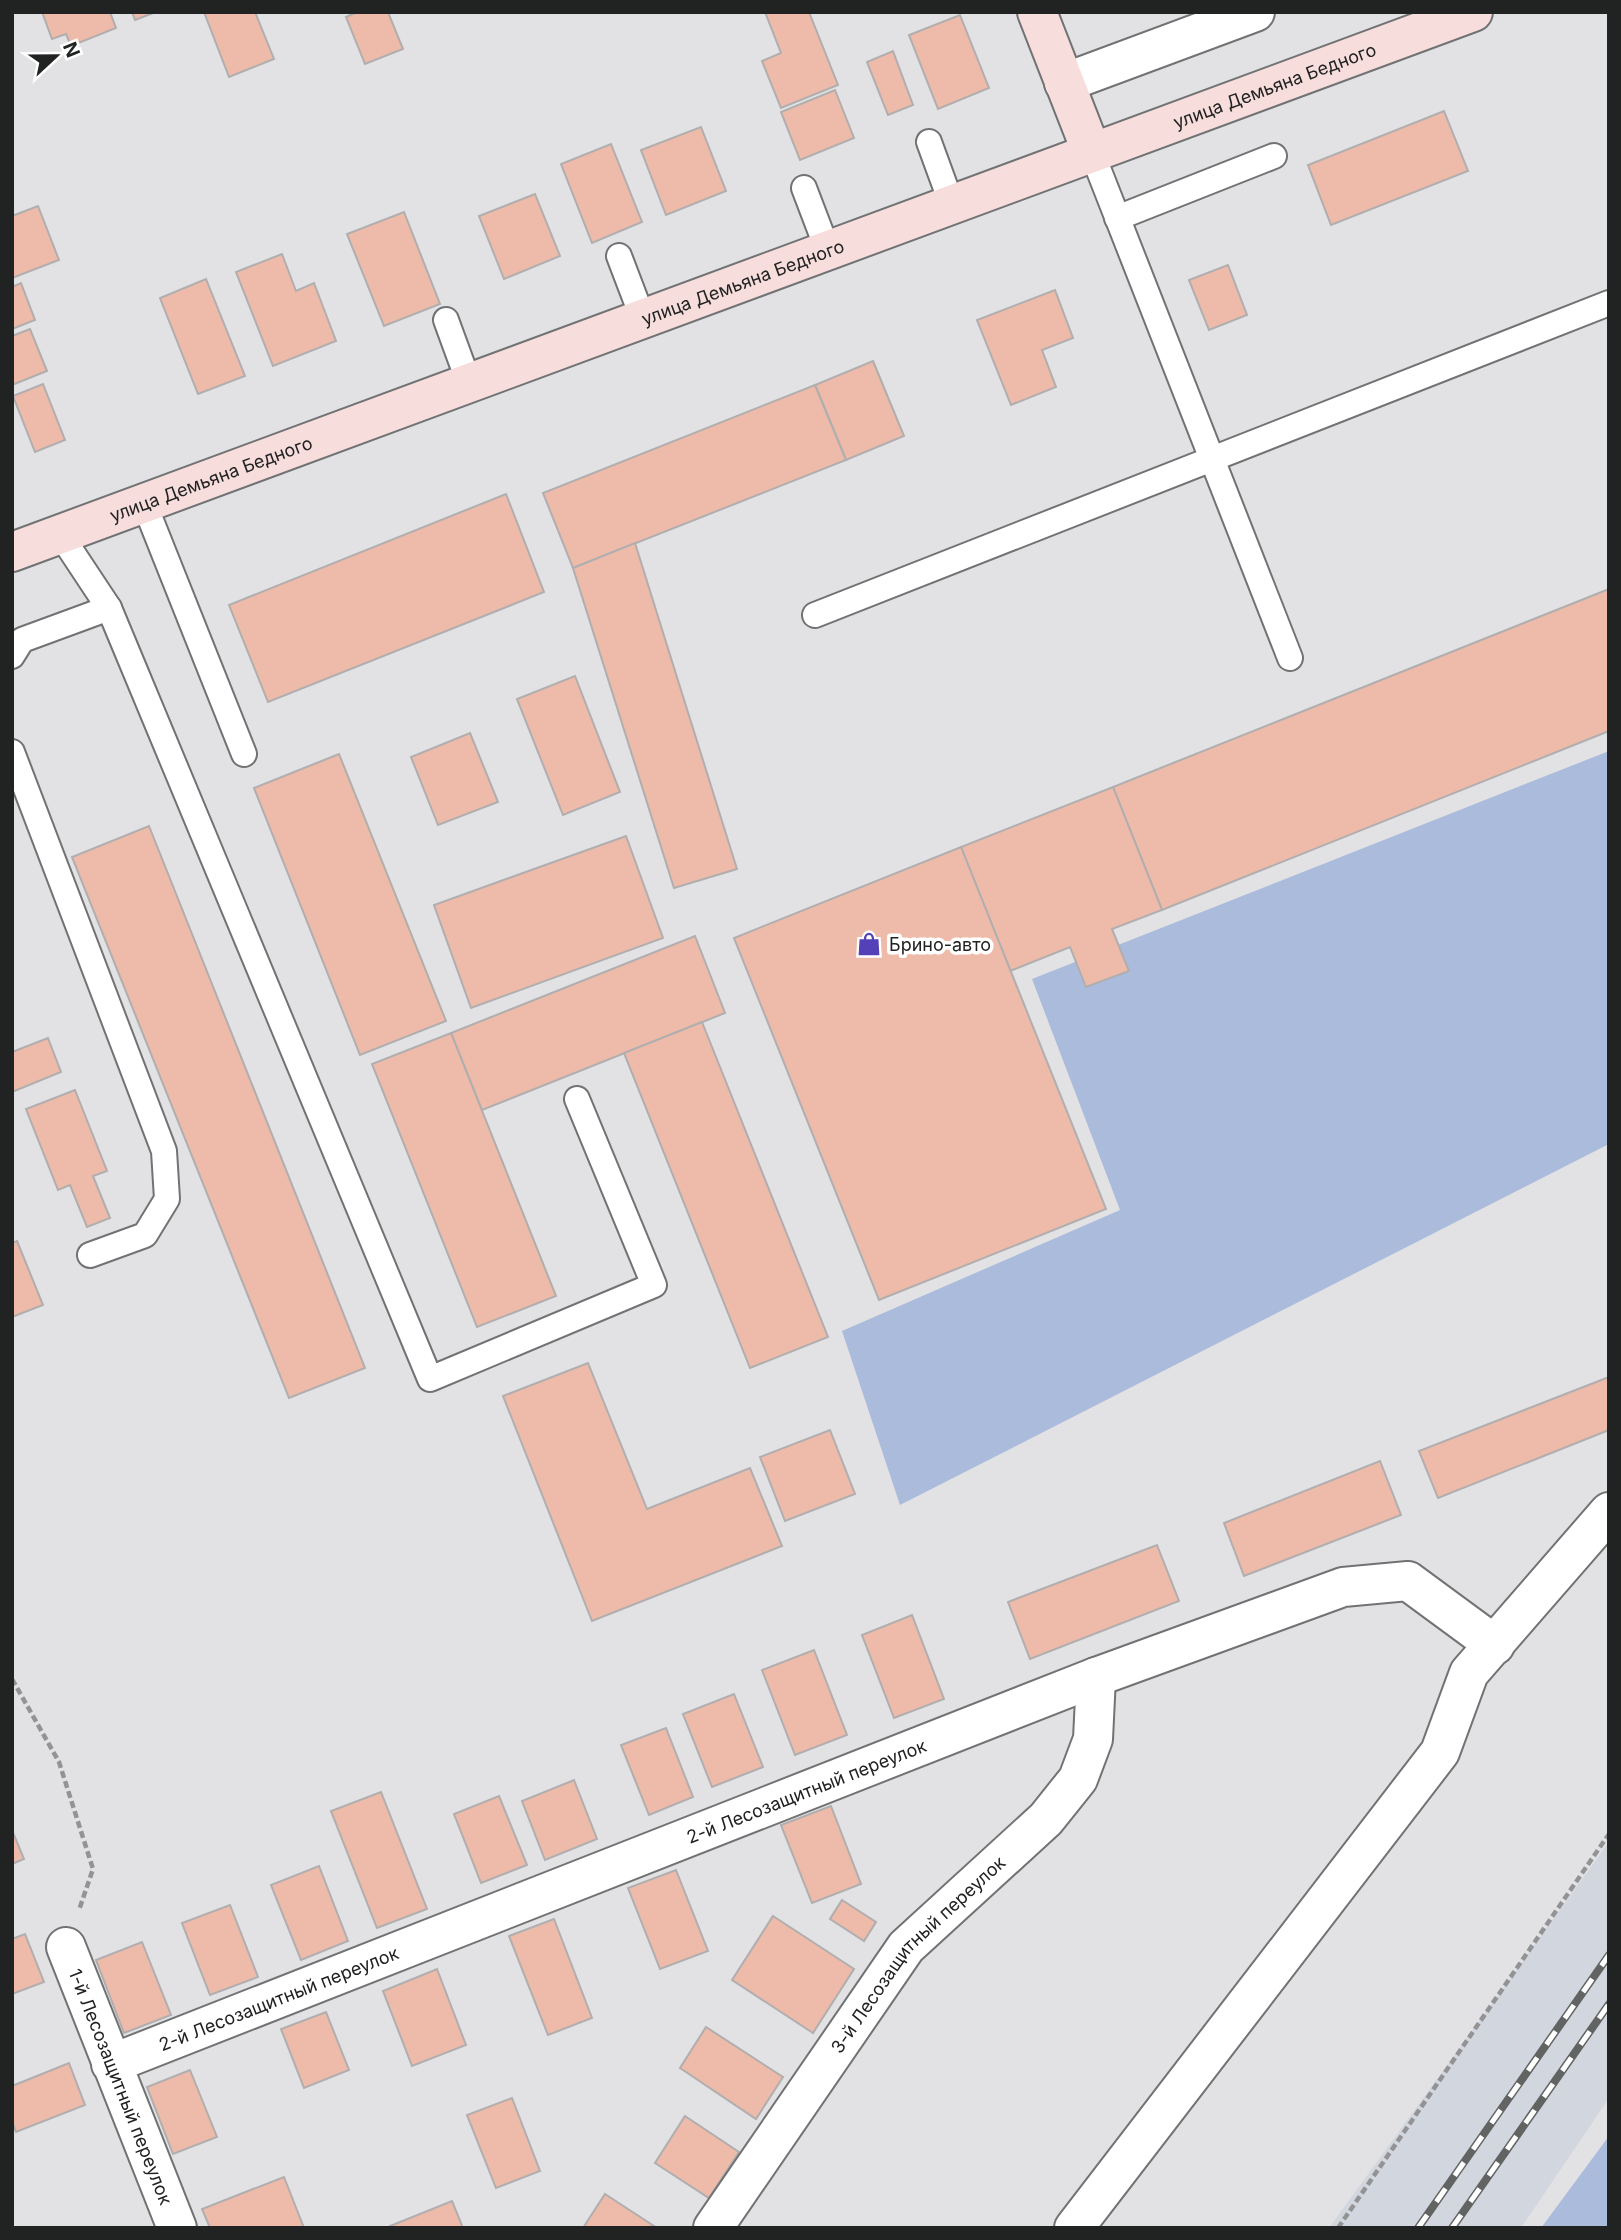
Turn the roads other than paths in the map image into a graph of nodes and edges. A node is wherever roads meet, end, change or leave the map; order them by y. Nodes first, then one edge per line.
1 (1037, 12) edge
2 (1255, 12) edge
3 (1473, 12) edge
4 (1064, 83) junction
5 (929, 142) dead end
6 (1092, 153) junction
7 (1274, 156) dead end
8 (804, 188) dead end
9 (952, 205) junction
10 (1117, 218) junction
11 (828, 251) junction
12 (619, 256) dead end
13 (1609, 303) edge
14 (643, 319) junction
15 (446, 320) dead end
16 (470, 383) junction
17 (1212, 459) junction
18 (144, 503) junction
19 (60, 534) junction
20 (12, 552) edge
21 (109, 608) junction
22 (815, 615) dead end
23 (12, 656) edge
24 (1290, 658) dead end
25 (12, 752) edge
26 (244, 754) dead end
27 (577, 1099) dead end
28 (90, 1255) dead end
29 (1609, 1512) edge
30 (1495, 1645) junction
31 (1096, 1677) junction
32 (66, 1947) road end
33 (111, 2064) junction
34 (177, 2228) edge
35 (713, 2228) edge
36 (1074, 2228) edge

1 - 4 main road
2 - 4 street
3 - 6 main road, улица Демьяна Бедного
4 - 6 main road
5 - 9 lane
6 - 9 main road, улица Демьяна Бедного
6 - 10 lane
7 - 10 lane
8 - 11 lane
9 - 11 main road, улица Демьяна Бедного
10 - 17 lane
11 - 14 main road, улица Демьяна Бедного
12 - 14 lane
13 - 17 lane
14 - 16 main road, улица Демьяна Бедного
15 - 16 lane
16 - 18 main road, улица Демьяна Бедного
17 - 22 lane
17 - 24 lane
18 - 19 main road, улица Демьяна Бедного
18 - 26 lane
19 - 20 main road, улица Демьяна Бедного
19 - 21 lane
21 - 23 lane
21 - 27 lane
25 - 28 lane
29 - 30 street
30 - 31 street, 2-й Лесозащитный переулок
30 - 36 street
31 - 33 street, 2-й Лесозащитный переулок
31 - 35 street, 3-й Лесозащитный переулок
32 - 33 street, 1-й Лесозащитный переулок
33 - 34 street, 1-й Лесозащитный переулок

